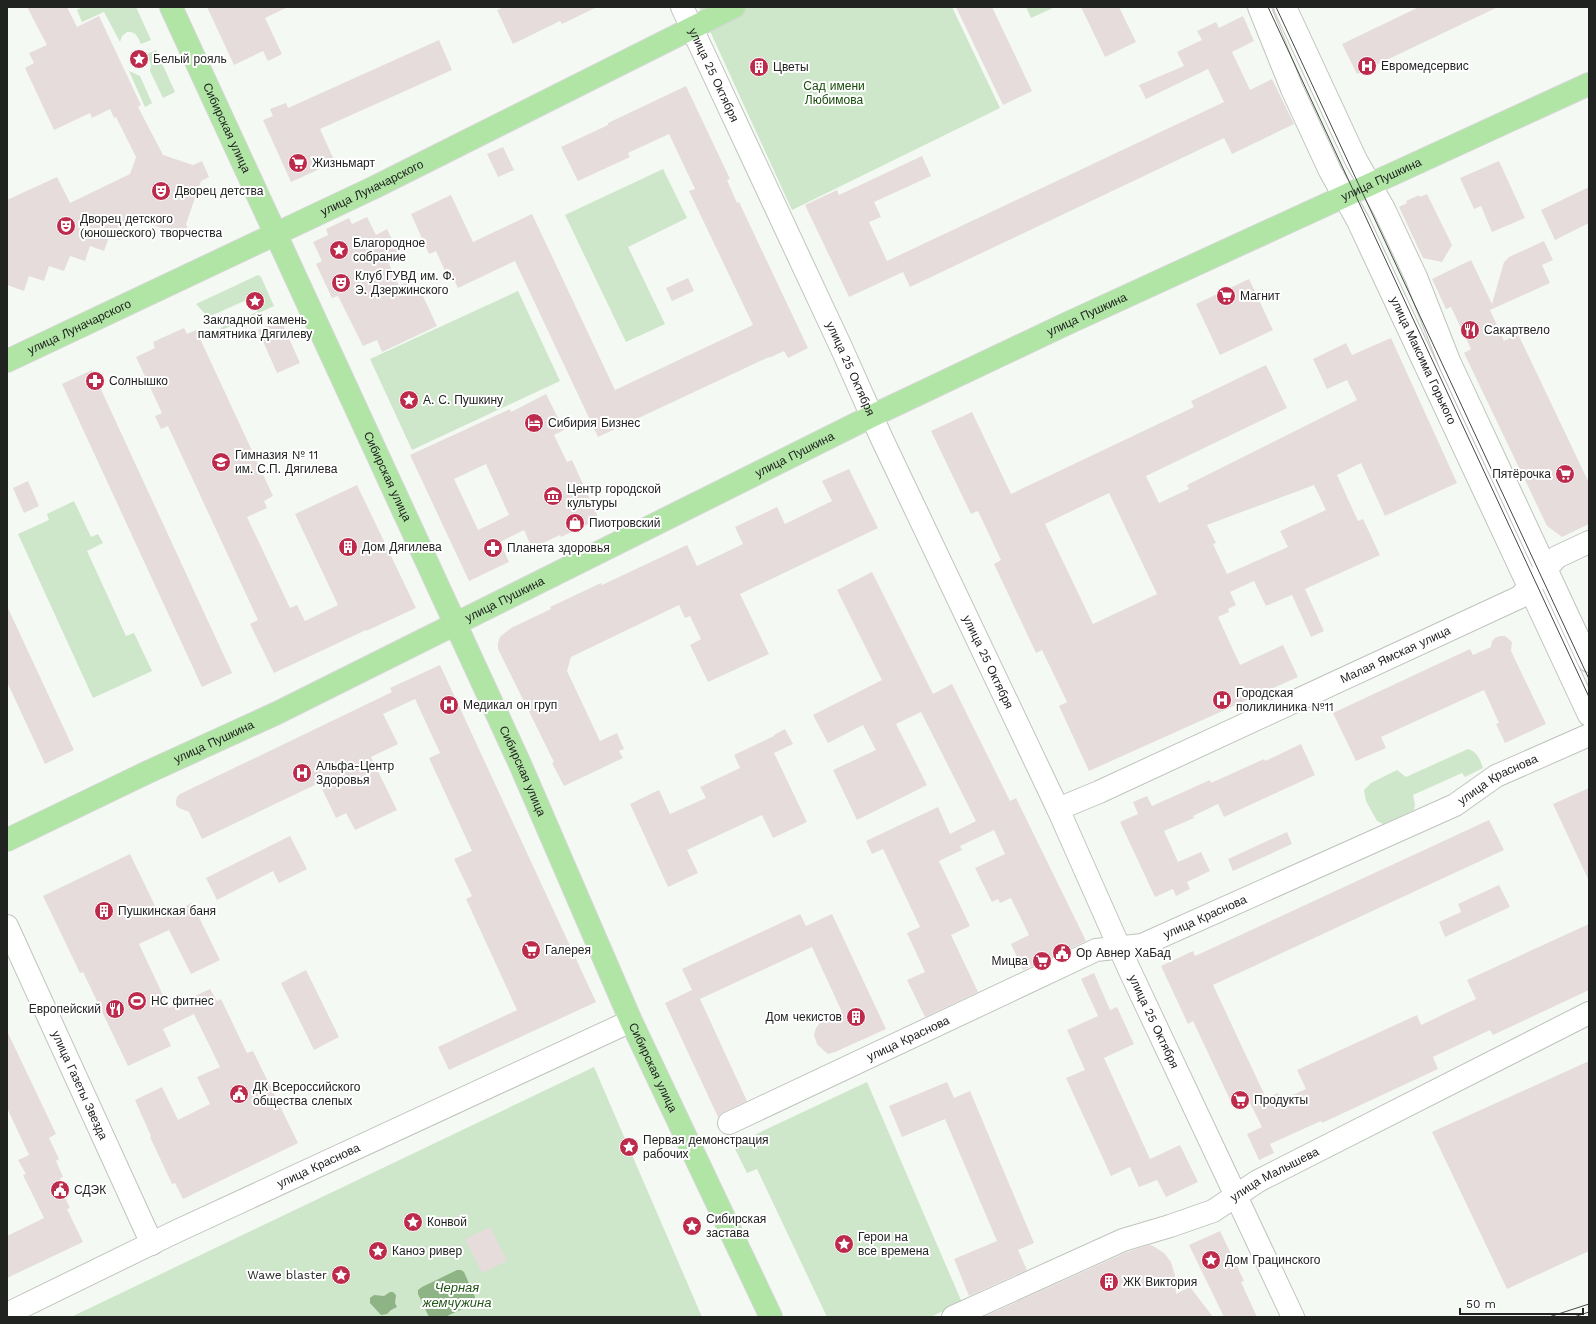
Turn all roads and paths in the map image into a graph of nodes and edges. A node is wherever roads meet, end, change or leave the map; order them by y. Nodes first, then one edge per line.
1 (171, 7) edge
2 (682, 7) edge
3 (734, 7) edge
4 (1259, 7) edge
5 (1285, 7) edge
6 (691, 28) junction
7 (1589, 84) edge
8 (1370, 184) junction
9 (1344, 196) junction
10 (275, 234) junction
11 (7, 361) edge
12 (872, 416) junction
13 (1589, 542) edge
14 (1546, 568) junction
15 (1529, 587) junction
16 (455, 624) junction
17 (1589, 661) edge
18 (1589, 715) edge
19 (1589, 735) edge
20 (1058, 809) junction
21 (7, 840) edge
22 (7, 926) edge
23 (1119, 948) junction
24 (1589, 1013) edge
25 (631, 1021) junction
26 (729, 1123) dead end
27 (1235, 1196) junction
28 (152, 1244) junction
29 (7, 1314) edge
30 (771, 1317) edge
31 (953, 1317) edge
32 (1293, 1317) edge

1 - 10 main road, Сибирская улица
2 - 6 street, улица 25 Октября
3 - 6 main road, улица Луначарского
4 - 9 street, улица Максима Горького
5 - 8 street, улица Максима Горького
6 - 10 main road, улица Луначарского
6 - 12 street, улица 25 Октября
7 - 8 main road, улица Пушкина
8 - 9 main road, улица Пушкина
8 - 14 street, улица Максима Горького
9 - 12 main road, улица Пушкина
9 - 15 street, улица Максима Горького
10 - 11 main road, улица Луначарского
10 - 16 main road, Сибирская улица
12 - 16 main road, улица Пушкина
12 - 20 street, улица 25 Октября
13 - 14 street, Малая Ямская улица
14 - 15 street, Малая Ямская улица
14 - 17 street, улица Максима Горького
15 - 18 street, улица Максима Горького
15 - 20 street, Малая Ямская улица
16 - 21 main road, улица Пушкина
16 - 25 main road, Сибирская улица
19 - 23 street, улица Краснова
20 - 23 street, улица 25 Октября
22 - 28 street, улица Газеты Звезда
23 - 26 street, улица Краснова
23 - 27 street, улица 25 Октября
24 - 27 street, улица Малышева
25 - 28 street, улица Краснова
25 - 30 main road, Сибирская улица
27 - 31 street, улица Малышева
27 - 32 street, улица 25 Октября
28 - 29 street, улица Краснова

